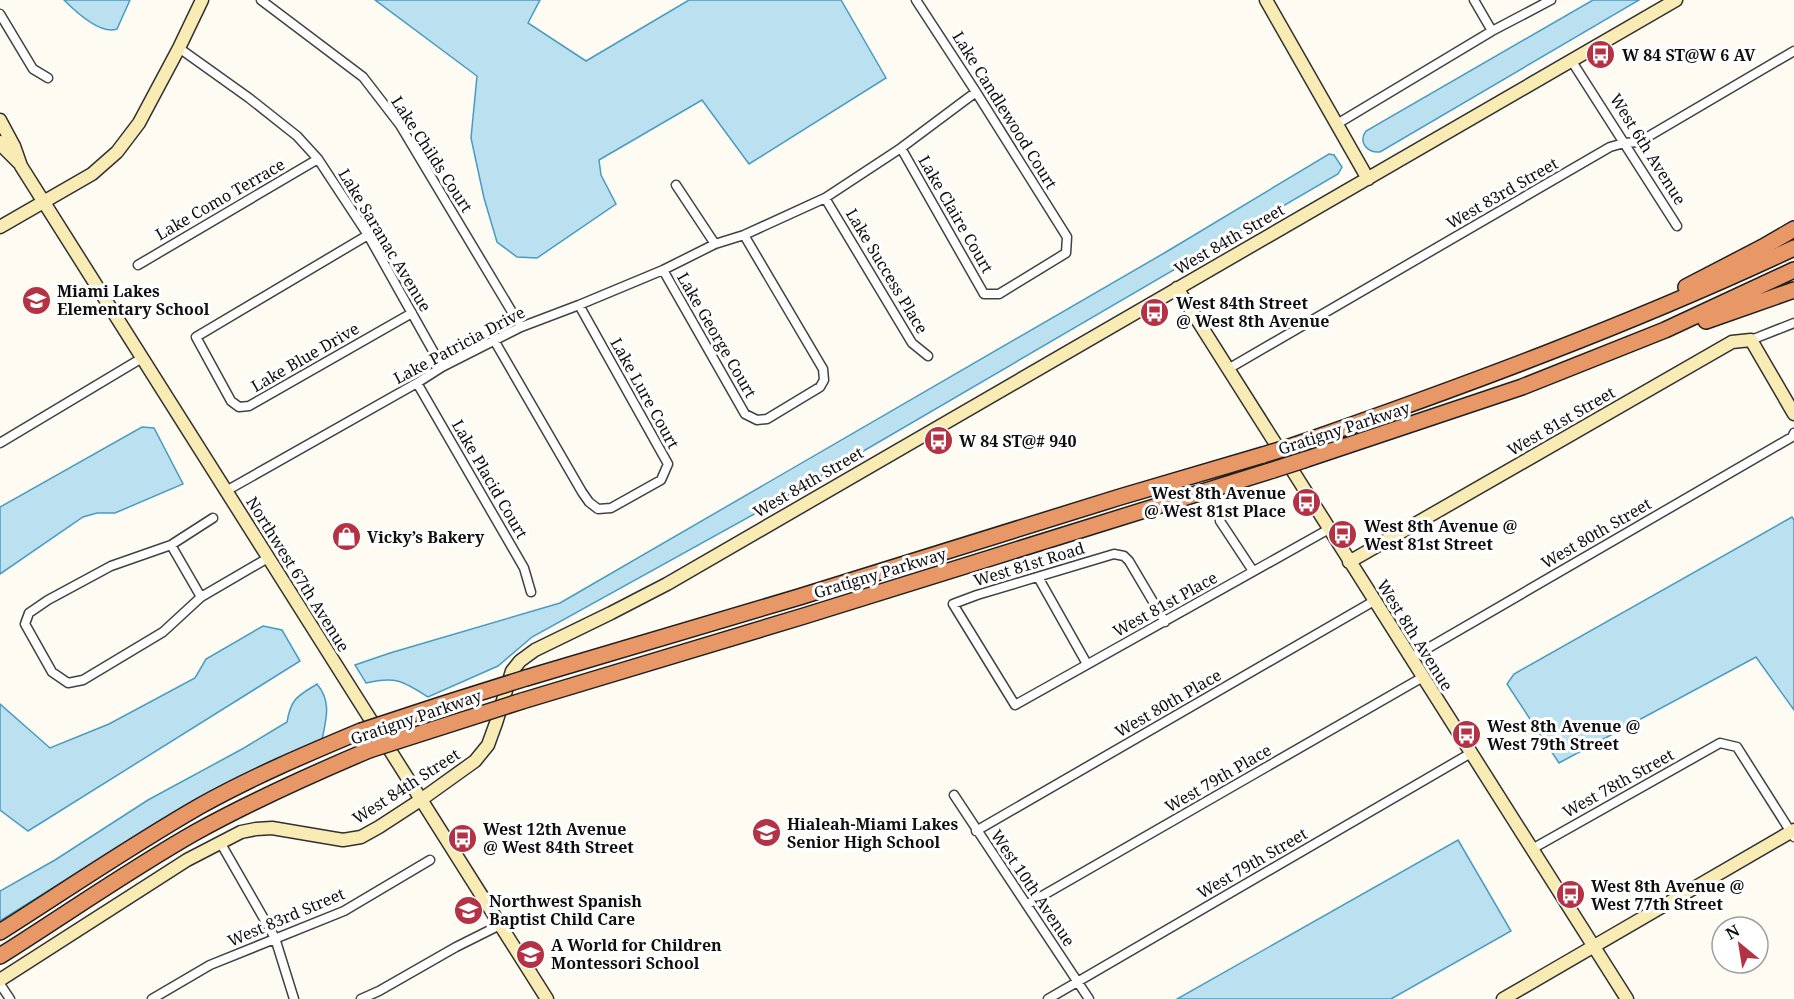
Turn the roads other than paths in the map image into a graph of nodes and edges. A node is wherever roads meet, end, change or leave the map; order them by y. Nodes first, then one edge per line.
1 (201, 0) edge
2 (261, 0) edge
3 (916, 0) edge
4 (1266, 0) edge
5 (1474, 0) edge
6 (1551, 0) edge
7 (1676, 0) edge
8 (0, 14) edge
9 (1492, 31) junction
10 (179, 48) junction
11 (1794, 51) edge
12 (1571, 60) junction
13 (48, 78) dead end
14 (976, 92) junction
15 (0, 120) edge
16 (1337, 124) junction
17 (0, 142) edge
18 (1624, 143) junction
19 (901, 148) junction
20 (318, 159) junction
21 (21, 166) junction
22 (1368, 178) junction
23 (676, 185) dead end
24 (825, 198) junction
25 (44, 202) junction
26 (1677, 226) dead end
27 (0, 227) edge
28 (1794, 229) edge
29 (744, 235) junction
30 (368, 236) junction
31 (1067, 237) joint
32 (715, 244) junction
33 (1794, 248) edge
34 (138, 266) dead end
35 (663, 270) junction
36 (1794, 270) edge
37 (1177, 288) junction
38 (1794, 290) edge
39 (579, 305) junction
40 (412, 313) junction
41 (1794, 323) edge
42 (521, 327) junction
43 (1665, 330) junction
44 (1590, 336) junction
45 (494, 340) junction
46 (1751, 340) junction
47 (928, 356) dead end
48 (142, 358) junction
49 (442, 367) junction
50 (1228, 369) junction
51 (417, 383) junction
52 (1794, 414) edge
53 (1794, 433) edge
54 (0, 443) edge
55 (226, 491) junction
56 (213, 518) dead end
57 (1220, 521) dead end
58 (1329, 529) junction
59 (171, 545) junction
60 (268, 558) junction
61 (1350, 562) junction
62 (1253, 571) junction
63 (1038, 577) junction
64 (531, 592) dead end
65 (201, 597) junction
66 (1374, 601) junction
67 (1165, 622) junction
68 (1411, 658) junction
69 (1087, 664) junction
70 (1423, 677) junction
71 (1015, 705) joint
72 (1471, 753) junction
73 (954, 795) dead end
74 (422, 799) junction
75 (976, 831) junction
76 (1793, 833) edge
77 (220, 842) junction
78 (1532, 849) junction
79 (430, 860) dead end
80 (1028, 904) junction
81 (500, 925) junction
82 (0, 932) edge
83 (275, 938) junction
84 (1593, 946) junction
85 (0, 956) edge
86 (0, 982) edge
87 (1078, 982) junction
88 (10, 999) edge
89 (152, 999) edge
90 (294, 999) edge
91 (361, 999) edge
92 (547, 999) edge
93 (1048, 999) edge
94 (1089, 999) edge
95 (1503, 999) edge
96 (1627, 999) edge

1 - 10 street
2 - 42 street, Lake Childs Court
3 - 14 street, Lake Candlewood Court
4 - 16 street
5 - 9 street
6 - 9 street
7 - 12 street, West 84th Street
8 - 13 street
9 - 16 street
10 - 20 street, Lake Saranac Avenue
10 - 25 street
11 - 18 street, West 83rd Street
12 - 18 street, West 6th Avenue
12 - 22 street, West 84th Street
14 - 19 street, Lake Patricia Drive
14 - 31 street, Lake Candlewood Court
15 - 21 street, Northwest 67th Avenue
16 - 22 street
17 - 21 street, Northwest 67th Avenue
18 - 26 street, West 6th Avenue
18 - 50 street, West 83rd Street
19 - 24 street, Lake Patricia Drive
19 - 31 street, Lake Claire Court
20 - 30 street, Lake Saranac Avenue
20 - 34 street, Lake Como Terrace
21 - 25 street, Northwest 67th Avenue
22 - 37 street, West 84th Street
23 - 32 street
24 - 29 street, Lake Patricia Drive
24 - 47 street, Lake Success Place
25 - 27 street
25 - 48 street, Northwest 67th Avenue
28 - 44 highway
29 - 32 street, Lake Patricia Drive
29 - 35 street, Lake George Court
30 - 40 street, Lake Saranac Avenue
30 - 40 street, Lake Blue Drive
32 - 35 street, Lake Patricia Drive
33 - 44 highway, Gratigny Parkway
35 - 39 street, Lake Patricia Drive
36 - 43 highway, Gratigny Parkway
37 - 50 street, West 8th Avenue
37 - 74 street, West 84th Street
38 - 43 highway
39 - 42 street, Lake Patricia Drive
39 - 45 street, Lake Lure Court
40 - 49 street, Lake Saranac Avenue
41 - 46 street, West 81st Street
42 - 45 street, Lake Patricia Drive
43 - 85 highway, Gratigny Parkway, bridge
44 - 82 highway, Gratigny Parkway, bridge
45 - 49 street, Lake Patricia Drive
46 - 52 street
46 - 61 street, West 81st Street
48 - 54 street
48 - 55 street, Northwest 67th Avenue
49 - 51 street, Lake Patricia Drive
50 - 58 street, West 8th Avenue
51 - 55 street, Lake Patricia Drive
51 - 64 street, Lake Placid Court
53 - 68 street, West 80th Street
55 - 60 street, Northwest 67th Avenue
56 - 59 street
57 - 62 street
58 - 61 street, West 8th Avenue
58 - 62 street, West 81st Place
59 - 65 street
59 - 65 street
60 - 65 street
60 - 74 street, Northwest 67th Avenue
61 - 66 street, West 8th Avenue
62 - 67 street, West 81st Place
63 - 67 street, West 81st Road
63 - 69 street
63 - 71 street, West 81st Road
66 - 68 street, West 8th Avenue
66 - 75 street, West 80th Place
67 - 69 street, West 81st Place
68 - 70 street, West 8th Avenue
69 - 71 street, West 81st Place
70 - 72 street, West 8th Avenue
70 - 80 street, West 79th Place
72 - 78 street, West 8th Avenue
72 - 87 street, West 79th Street
73 - 75 street, West 10th Avenue
74 - 77 street, West 84th Street
74 - 81 street, Northwest 67th Avenue
75 - 80 street, West 10th Avenue
76 - 78 street, West 78th Street
76 - 84 street
77 - 83 street
77 - 86 street, West 84th Street
78 - 84 street, West 8th Avenue
79 - 83 street, West 83rd Street
80 - 87 street, West 10th Avenue
81 - 91 street
81 - 92 street, Northwest 67th Avenue
83 - 89 street, West 83rd Street
83 - 90 street
84 - 95 street
84 - 96 street, West 8th Avenue
86 - 88 street
87 - 93 street, West 79th Street
87 - 94 street, West 10th Avenue

